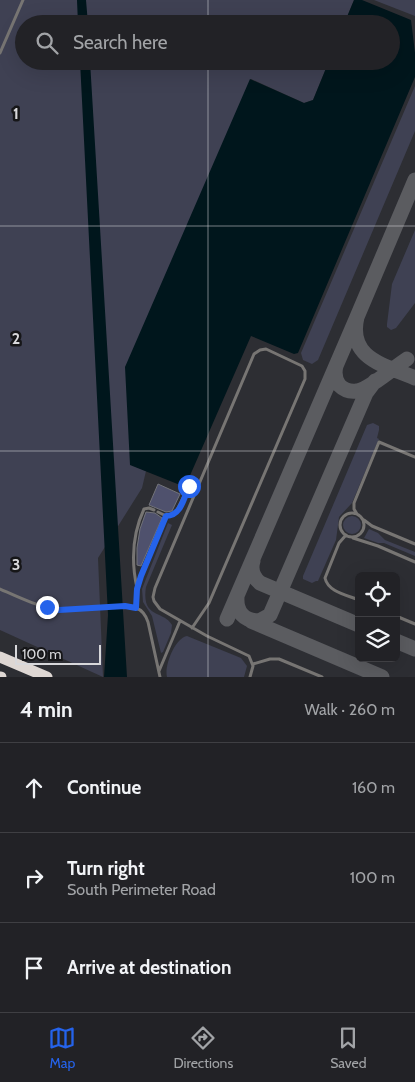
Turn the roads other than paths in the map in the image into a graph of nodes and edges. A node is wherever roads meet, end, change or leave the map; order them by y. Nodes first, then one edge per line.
1 (23, 0) edge
2 (16, 15) edge
3 (15, 18) edge
4 (0, 53) edge
5 (415, 458) edge
6 (189, 486) dead end
7 (358, 515) junction
8 (166, 516) junction
9 (348, 536) junction
10 (415, 544) edge
11 (415, 562) edge
12 (0, 589) edge
13 (137, 589) junction
14 (355, 598) edge
15 (136, 608) junction
16 (398, 617) edge
17 (180, 621) junction
18 (415, 624) edge
19 (192, 628) junction
20 (0, 657) edge
21 (0, 664) edge
22 (253, 664) junction
23 (159, 675) edge
24 (32, 677) edge
25 (47, 677) edge
26 (250, 677) edge
27 (322, 677) edge

1 - 2 lane
3 - 4 lane
5 - 7 lane
6 - 8 lane
7 - 9 lane
7 - 9 lane
7 - 10 lane
8 - 13 lane
8 - 13 lane
9 - 11 lane
9 - 14 lane
12 - 15 lane
13 - 15 lane
15 - 23 lane
16 - 18 lane
17 - 19 lane
17 - 19 lane
17 - 23 lane
19 - 22 lane
20 - 25 highway
21 - 24 highway
22 - 26 lane
22 - 27 lane

